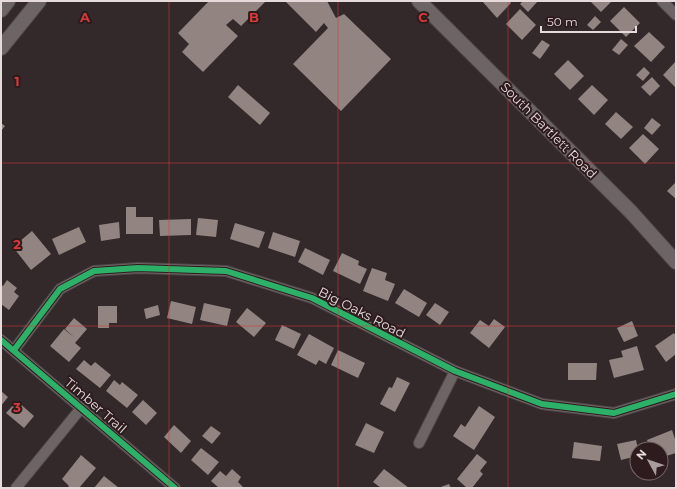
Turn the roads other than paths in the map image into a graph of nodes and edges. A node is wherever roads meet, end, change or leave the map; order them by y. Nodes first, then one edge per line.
1 (8, 1) edge
2 (39, 1) edge
3 (419, 1) edge
4 (662, 1) edge
5 (1, 10) edge
6 (676, 15) edge
7 (1, 48) edge
8 (676, 262) edge
9 (1, 340) edge
10 (14, 350) junction
11 (455, 371) junction
12 (676, 394) edge
13 (82, 407) junction
14 (419, 443) dead end
15 (16, 488) edge
16 (175, 488) edge

1 - 5 main road
2 - 7 main road
3 - 8 main road, South Bartlett Road
4 - 6 street
9 - 10 street, Timber Trail
10 - 11 street, Big Oaks Road
10 - 13 street, Timber Trail
11 - 12 street, Big Oaks Road
11 - 14 street
13 - 15 street
13 - 16 street, Timber Trail

